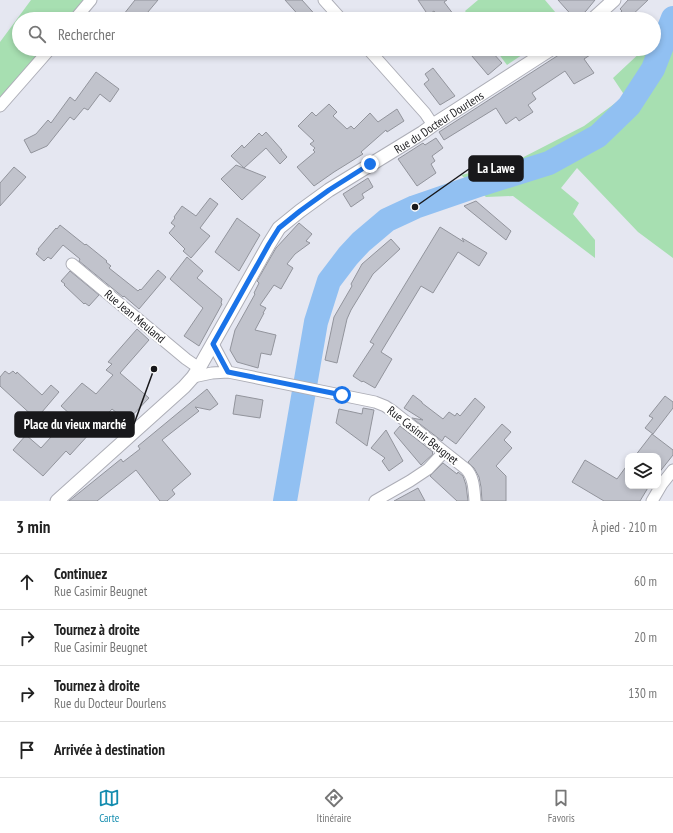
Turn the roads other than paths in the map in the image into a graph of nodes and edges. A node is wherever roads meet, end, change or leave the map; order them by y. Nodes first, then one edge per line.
1 (91, 0) edge
2 (324, 0) edge
3 (614, 0) edge
4 (81, 12) edge
5 (335, 12) edge
6 (602, 12) edge
7 (44, 56) edge
8 (374, 56) edge
9 (540, 56) edge
10 (0, 106) edge
11 (433, 125) junction
12 (72, 264) dead end
13 (213, 344) junction
14 (228, 372) junction
15 (196, 373) junction
16 (444, 452) junction
17 (673, 470) edge
18 (57, 501) edge
19 (374, 501) edge
20 (475, 501) edge
21 (652, 501) edge

1 - 4 street
2 - 5 street
3 - 6 street
7 - 10 street
8 - 11 street
9 - 11 street, Rue du Docteur Dourlens
11 - 13 street, Rue du Docteur Dourlens
12 - 15 street, Rue Jean Meuland
13 - 14 street
13 - 15 street, Rue du Docteur Dourlens
14 - 15 street, Rue Casimir Beugnet
14 - 16 street, Rue Casimir Beugnet
15 - 18 street, Rue du Docteur Dourlens
16 - 19 street
16 - 20 street, Rue Casimir Beugnet
17 - 21 street

